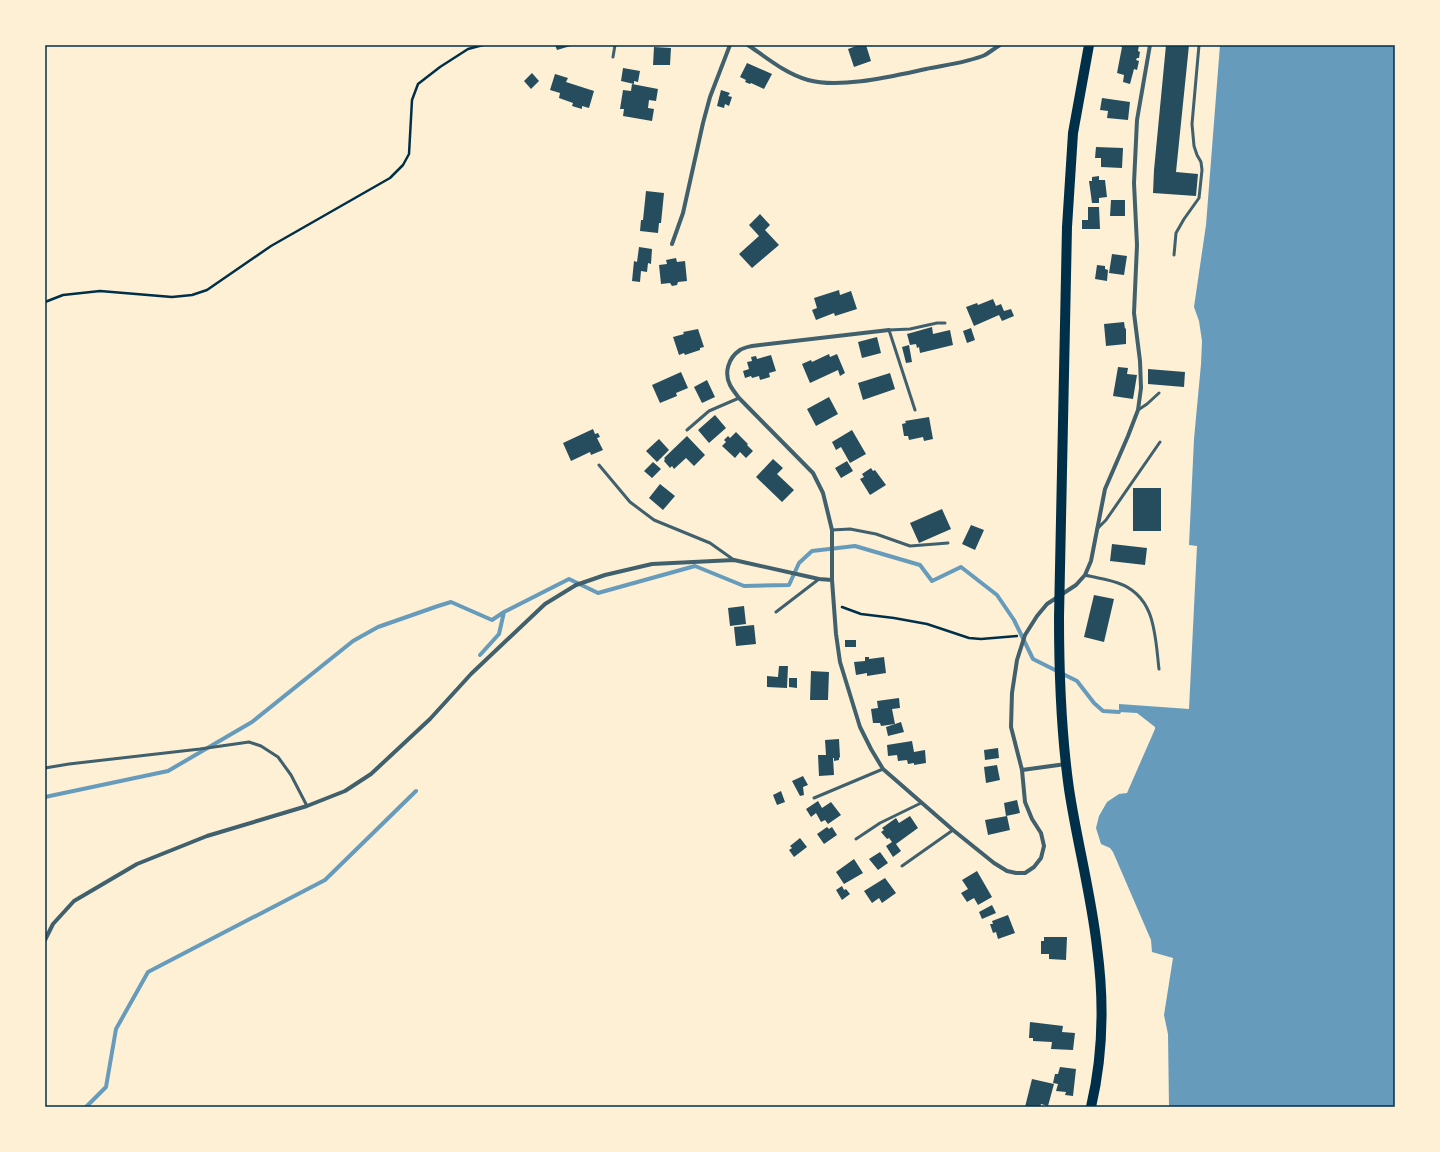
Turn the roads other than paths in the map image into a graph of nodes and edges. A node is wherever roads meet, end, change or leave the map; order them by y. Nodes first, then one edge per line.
1 (615, 45) edge
2 (730, 45) edge
3 (748, 45) edge
4 (1000, 45) edge
5 (1089, 45) edge
6 (1150, 45) edge
7 (1199, 45) edge
8 (613, 57) dead end
9 (672, 244) dead end
10 (1174, 255) dead end
11 (945, 323) dead end
12 (889, 330) junction
13 (1159, 394) dead end
14 (739, 398) junction
15 (915, 410) dead end
16 (1138, 410) junction
17 (687, 430) dead end
18 (1160, 442) dead end
19 (599, 465) dead end
20 (1096, 529) junction
21 (832, 530) junction
22 (948, 543) dead end
23 (734, 560) junction
24 (1085, 575) junction
25 (819, 579) junction
26 (832, 580) junction
27 (776, 612) dead end
28 (1159, 669) dead end
29 (1067, 764) junction
30 (45, 768) edge
31 (883, 769) junction
32 (1022, 770) junction
33 (814, 798) dead end
34 (921, 803) junction
35 (306, 806) junction
36 (952, 830) junction
37 (856, 839) dead end
38 (902, 866) dead end
39 (45, 940) edge
40 (1092, 1107) edge

1 - 8 lane
2 - 9 street
3 - 4 street
5 - 29 main road
6 - 16 street
7 - 10 lane
11 - 12 lane
12 - 14 street
12 - 15 lane
13 - 16 lane
14 - 17 lane
14 - 21 street
16 - 20 street
18 - 20 lane
19 - 23 lane
20 - 24 street
21 - 22 lane
21 - 26 street
23 - 25 street
23 - 35 street
24 - 28 lane
24 - 32 street
25 - 26 street
25 - 27 lane
26 - 31 street
29 - 32 street
29 - 40 main road
30 - 35 lane
31 - 33 lane
31 - 34 street
32 - 36 street
34 - 36 street
34 - 37 lane
35 - 39 street
36 - 38 lane

